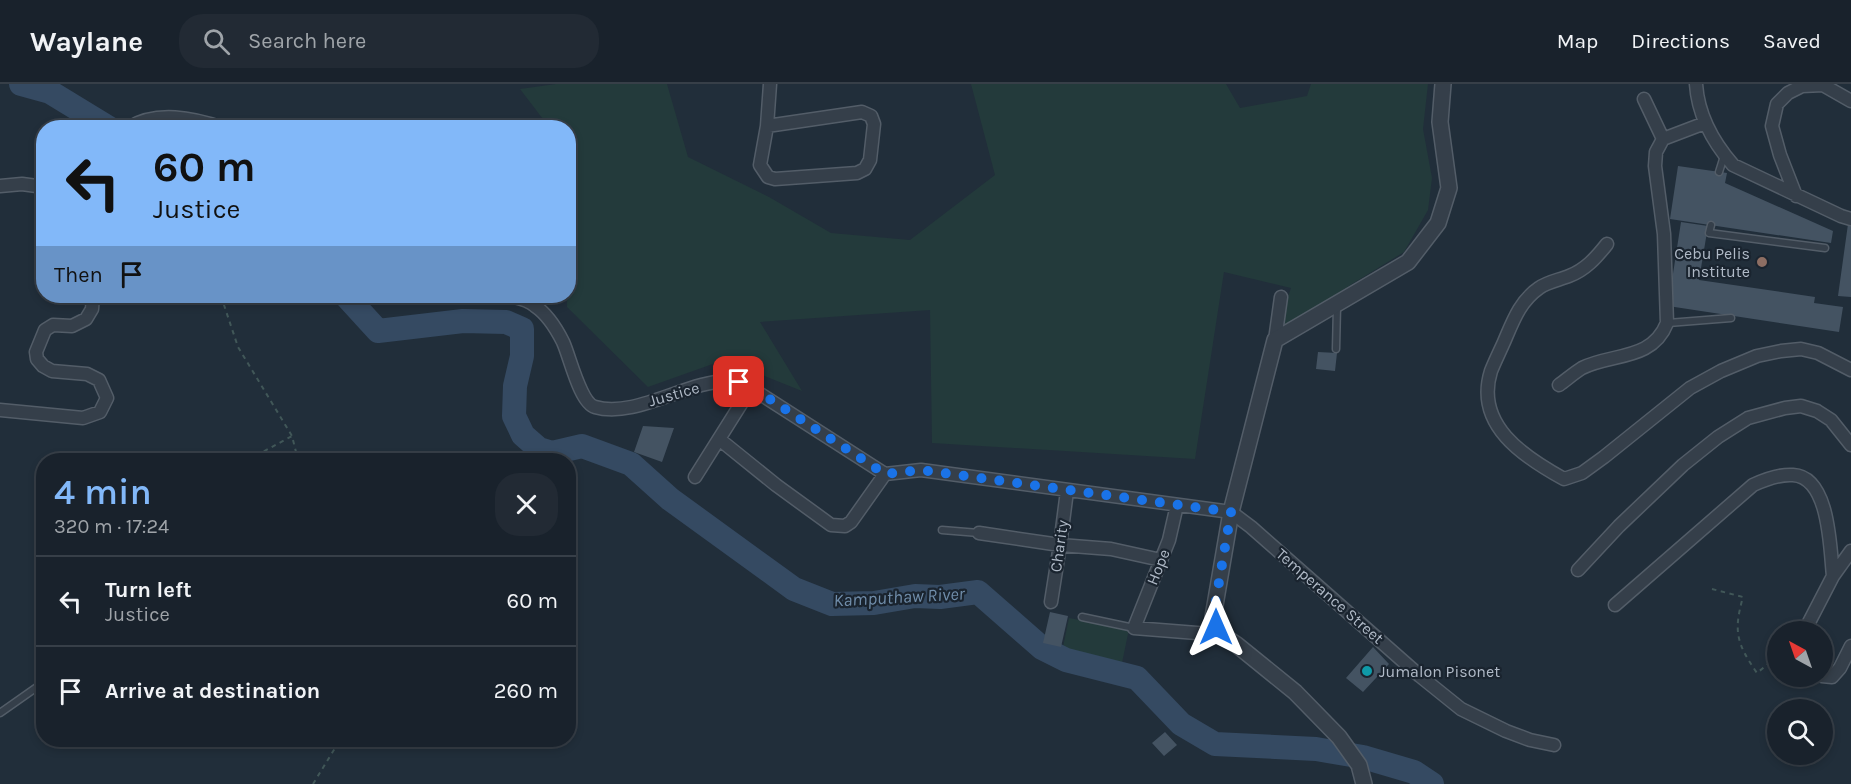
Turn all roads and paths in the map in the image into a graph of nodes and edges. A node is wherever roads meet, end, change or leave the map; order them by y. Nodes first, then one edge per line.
1 (770, 84) edge
2 (1443, 84) edge
3 (1696, 84) edge
4 (1644, 99) dead end
5 (1850, 99) edge
6 (146, 120) edge
7 (194, 120) edge
8 (1705, 123) junction
9 (767, 126) junction
10 (1664, 139) junction
11 (1724, 155) junction
12 (1719, 172) dead end
13 (0, 186) edge
14 (36, 186) edge
15 (1796, 196) junction
16 (1851, 219) edge
17 (1711, 225) dead end
18 (1607, 244) dead end
19 (1825, 248) dead end
20 (1281, 297) dead end
21 (92, 303) edge
22 (223, 303) edge
23 (529, 303) edge
24 (1337, 303) junction
25 (1731, 318) dead end
26 (1667, 323) junction
27 (1275, 340) junction
28 (1336, 349) dead end
29 (1851, 370) edge
30 (1559, 385) dead end
31 (751, 387) junction
32 (0, 410) edge
33 (292, 436) junction
34 (719, 439) junction
35 (1851, 445) edge
36 (261, 453) edge
37 (296, 453) edge
38 (885, 474) junction
39 (695, 477) dead end
40 (1067, 490) junction
41 (1177, 505) junction
42 (1231, 512) junction
43 (942, 530) dead end
44 (979, 533) joint
45 (1060, 545) junction
46 (1851, 551) edge
47 (1161, 560) junction
48 (1578, 570) dead end
49 (1833, 576) junction
50 (1712, 589) dead end
51 (1051, 602) dead end
52 (1615, 605) dead end
53 (1082, 617) dead end
54 (1810, 621) edge
55 (1134, 628) junction
56 (1222, 635) junction
57 (1851, 646) edge
58 (1767, 665) edge
59 (1833, 676) edge
60 (36, 688) edge
61 (0, 713) edge
62 (1554, 745) dead end
63 (336, 747) edge
64 (313, 784) edge
65 (1364, 784) edge

1 - 9 street
2 - 24 street
3 - 8 street
4 - 10 street
5 - 15 street
6 - 7 street
8 - 10 street
8 - 11 street
9 - 9 street
10 - 26 street
11 - 12 lane
11 - 15 street
13 - 14 street
15 - 16 street
17 - 19 lane
18 - 29 street
20 - 27 street
21 - 32 street
22 - 33 path
23 - 31 street, Justice
24 - 27 street
24 - 28 lane
25 - 26 lane
26 - 30 street
27 - 42 street
31 - 34 street
31 - 38 street, Justice
33 - 36 path
33 - 37 path
34 - 38 street
34 - 39 street
35 - 48 street
38 - 40 street
40 - 41 street
40 - 45 street, Charity
41 - 42 street
41 - 47 street, Hope
42 - 56 street
42 - 62 street, Temperance Street
43 - 44 lane
44 - 45 street
45 - 47 street
45 - 51 street, Charity
46 - 49 street
47 - 55 street, Hope
49 - 52 street
49 - 54 street
50 - 58 path
53 - 55 lane
55 - 56 street
56 - 65 street
57 - 59 street
60 - 61 lane
63 - 64 path

